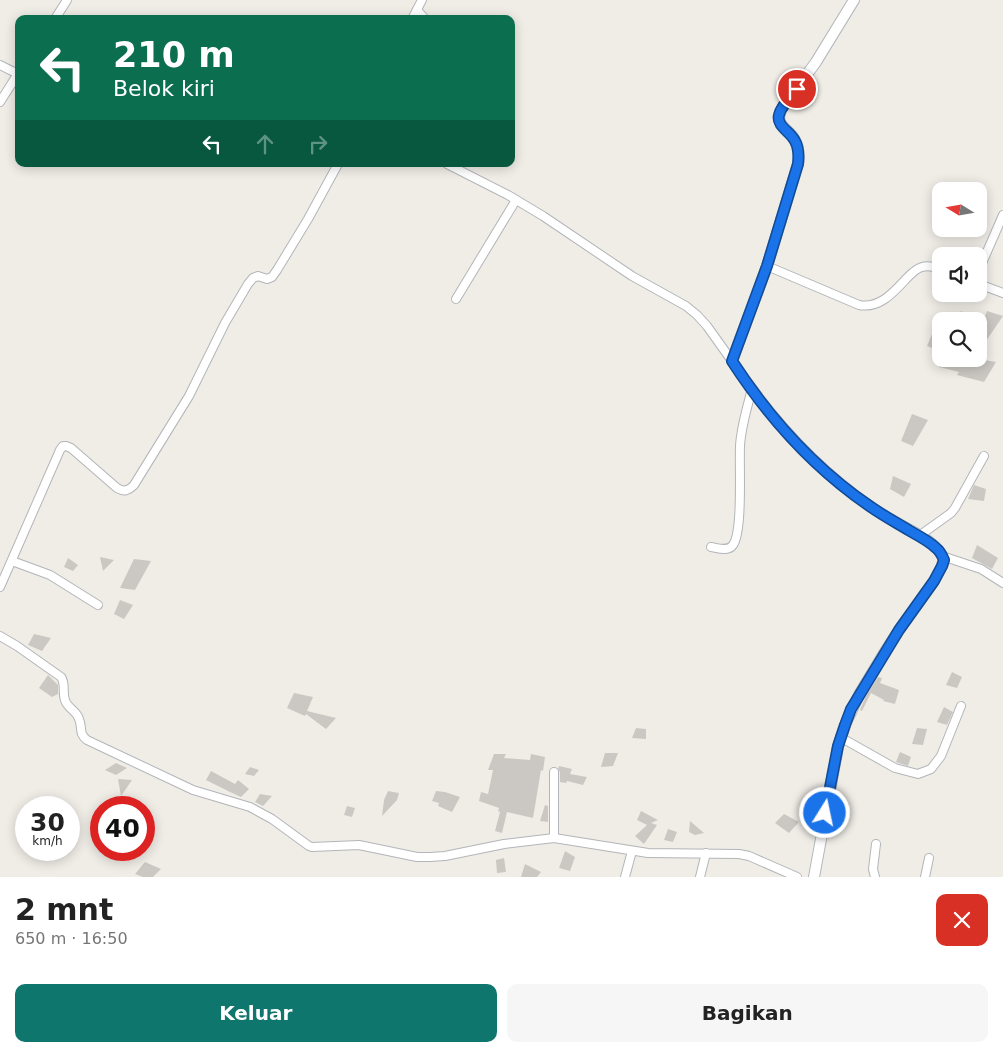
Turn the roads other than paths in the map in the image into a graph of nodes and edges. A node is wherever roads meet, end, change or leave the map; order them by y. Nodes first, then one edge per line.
1 (67, 0) edge
2 (422, 0) edge
3 (854, 0) edge
4 (417, 10) junction
5 (58, 15) edge
6 (414, 15) edge
7 (421, 15) edge
8 (0, 65) edge
9 (15, 72) edge
10 (15, 78) edge
11 (0, 102) edge
12 (336, 167) edge
13 (453, 167) edge
14 (516, 200) junction
15 (1003, 215) edge
16 (987, 252) edge
17 (767, 266) junction
18 (932, 267) edge
19 (987, 287) edge
20 (1003, 293) edge
21 (456, 299) dead end
22 (732, 361) junction
23 (752, 389) junction
24 (984, 456) dead end
25 (919, 536) junction
26 (711, 547) dead end
27 (942, 556) junction
28 (12, 561) junction
29 (1003, 583) edge
30 (0, 587) edge
31 (98, 605) dead end
32 (0, 636) edge
33 (960, 706) dead end
34 (840, 737) junction
35 (554, 772) dead end
36 (554, 838) junction
37 (876, 844) dead end
38 (632, 851) junction
39 (706, 853) junction
40 (929, 858) dead end
41 (625, 877) edge
42 (700, 877) edge
43 (796, 877) edge
44 (814, 877) edge
45 (875, 877) edge
46 (924, 877) edge

1 - 5 street
2 - 4 street
3 - 17 street
4 - 6 street
4 - 7 street
8 - 9 street
10 - 11 street
12 - 28 street
13 - 14 street
14 - 21 street
14 - 22 street
15 - 16 street
17 - 18 street
17 - 22 street
19 - 20 street
22 - 23 street
23 - 25 street
23 - 26 street
24 - 25 street
25 - 27 street
27 - 29 street
27 - 34 street
28 - 30 street
28 - 31 street
32 - 36 street
33 - 34 street
34 - 44 street
35 - 36 street
36 - 38 street
37 - 45 street
38 - 39 street
38 - 41 street
39 - 42 street
39 - 43 street
40 - 46 street

